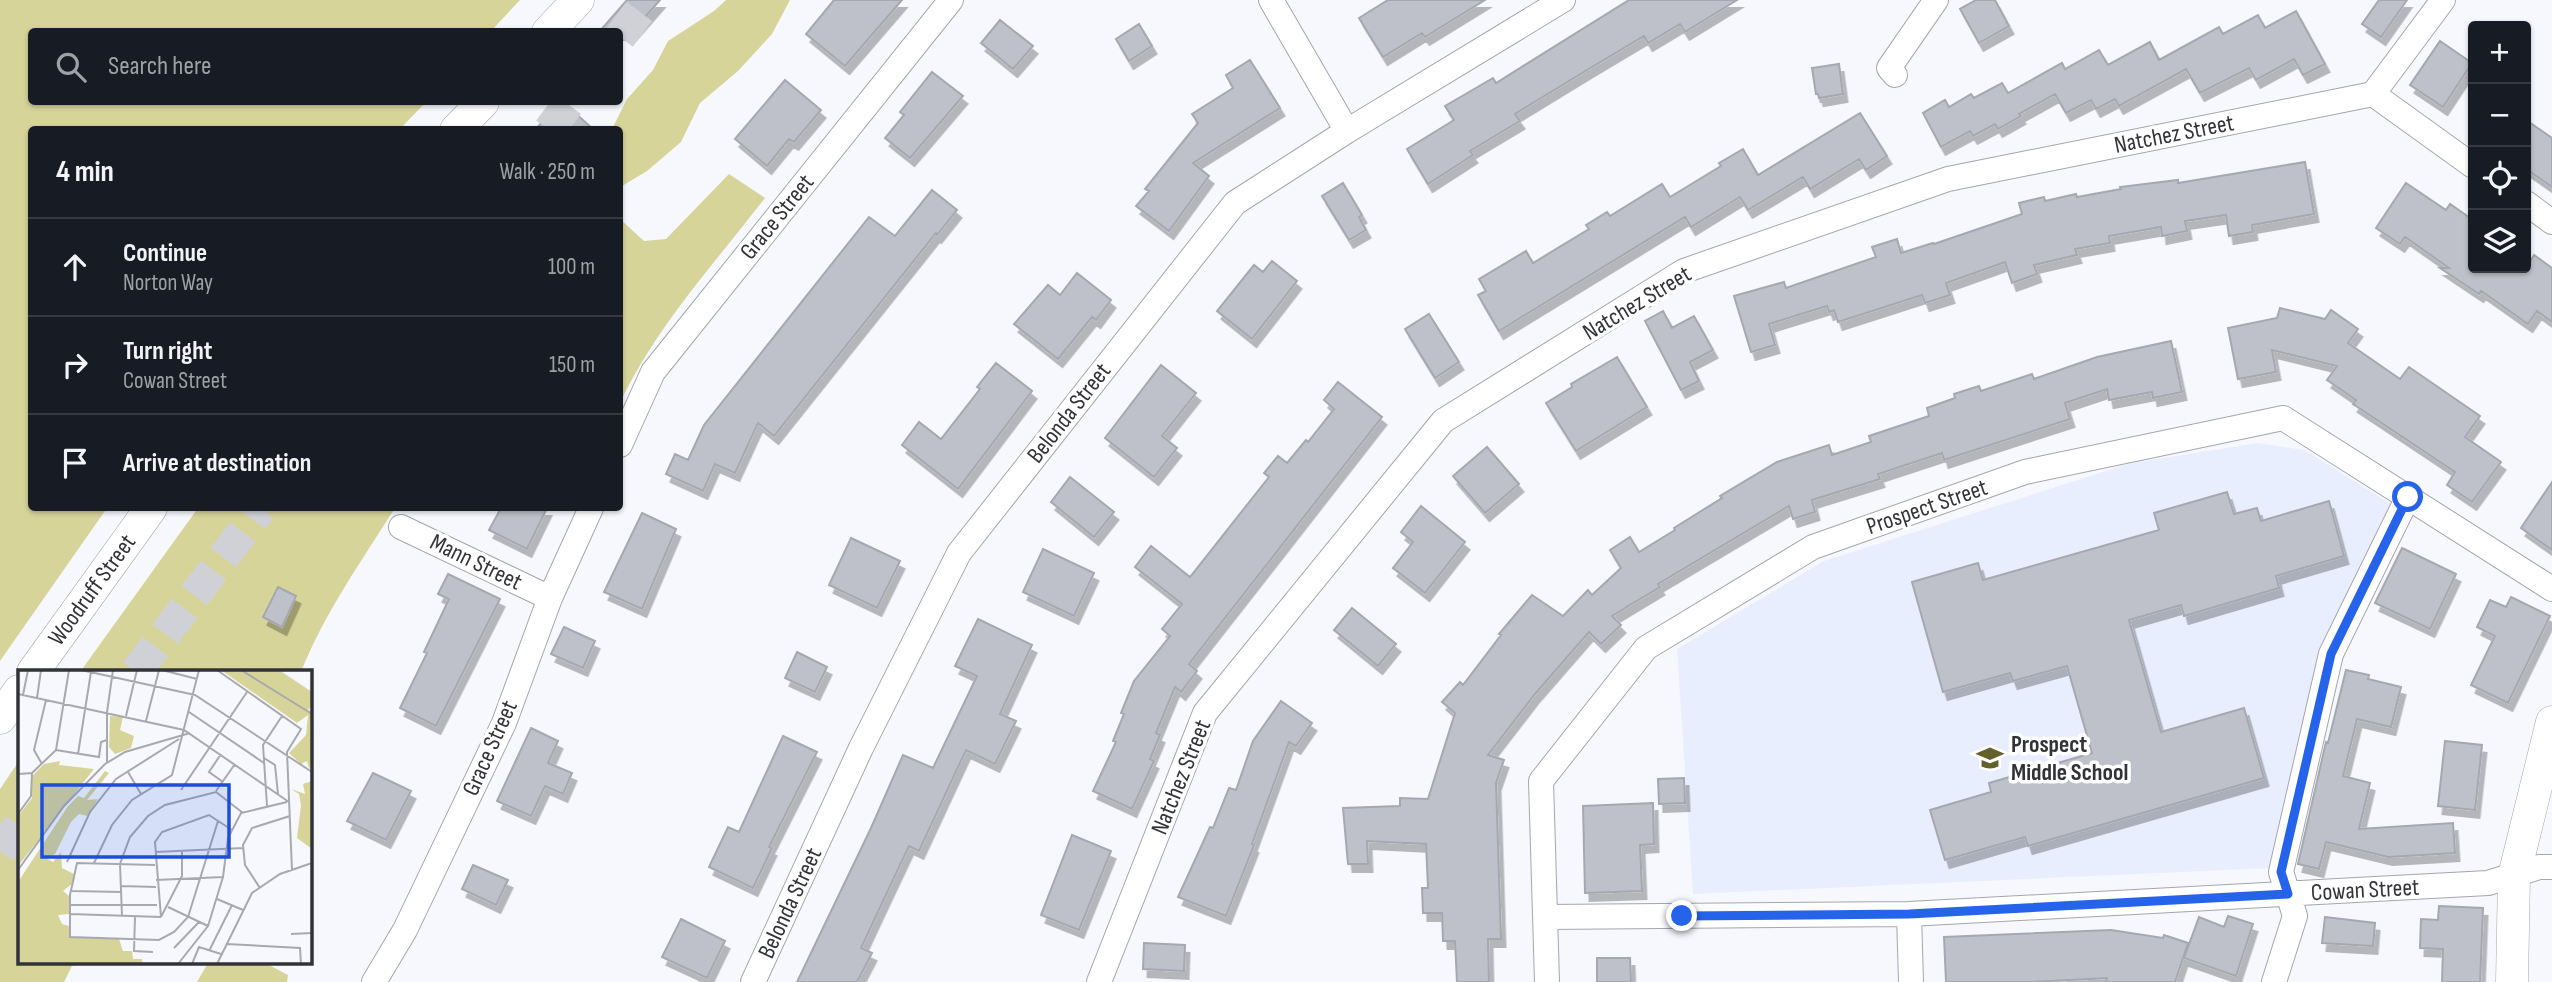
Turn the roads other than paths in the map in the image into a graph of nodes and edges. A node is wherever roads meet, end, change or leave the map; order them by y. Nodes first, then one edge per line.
1 (578, 0) edge
2 (951, 0) edge
3 (1271, 0) edge
4 (1563, 0) edge
5 (1936, 0) edge
6 (2442, 0) edge
7 (552, 28) edge
8 (1892, 71) dead end
9 (2373, 94) junction
10 (480, 105) edge
11 (460, 126) edge
12 (1347, 131) junction
13 (2468, 162) edge
14 (2531, 207) edge
15 (2552, 222) edge
16 (623, 438) edge
17 (2408, 497) junction
18 (149, 511) edge
19 (590, 511) edge
20 (401, 527) dead end
21 (2552, 589) edge
22 (551, 598) junction
23 (34, 670) edge
24 (18, 692) edge
25 (0, 718) edge
26 (2552, 722) edge
27 (2552, 867) edge
28 (2514, 876) junction
29 (2288, 894) junction
30 (1909, 914) junction
31 (1546, 917) junction
32 (374, 982) edge
33 (753, 982) edge
34 (1100, 982) edge
35 (1548, 982) edge
36 (1911, 982) edge
37 (2274, 982) edge
38 (2512, 982) edge

1 - 7 street
2 - 16 street, Grace Street
3 - 12 street
4 - 12 street, Belonda Street
5 - 8 street
6 - 9 street
9 - 13 street
9 - 34 street, Natchez Street
10 - 11 street
12 - 33 street, Belonda Street
14 - 15 street
17 - 21 street, Prospect Street
17 - 29 street
17 - 31 street, Prospect Street
18 - 23 street, Woodruff Street
19 - 22 street, Grace Street
20 - 22 street, Mann Street
22 - 32 street, Grace Street
24 - 25 street
26 - 28 street
27 - 28 street, Cowan Street
28 - 29 street, Cowan Street
28 - 38 street
29 - 30 street, Cowan Street
29 - 37 street
30 - 31 street, Cowan Street
30 - 36 street
31 - 35 street, Prospect Street

